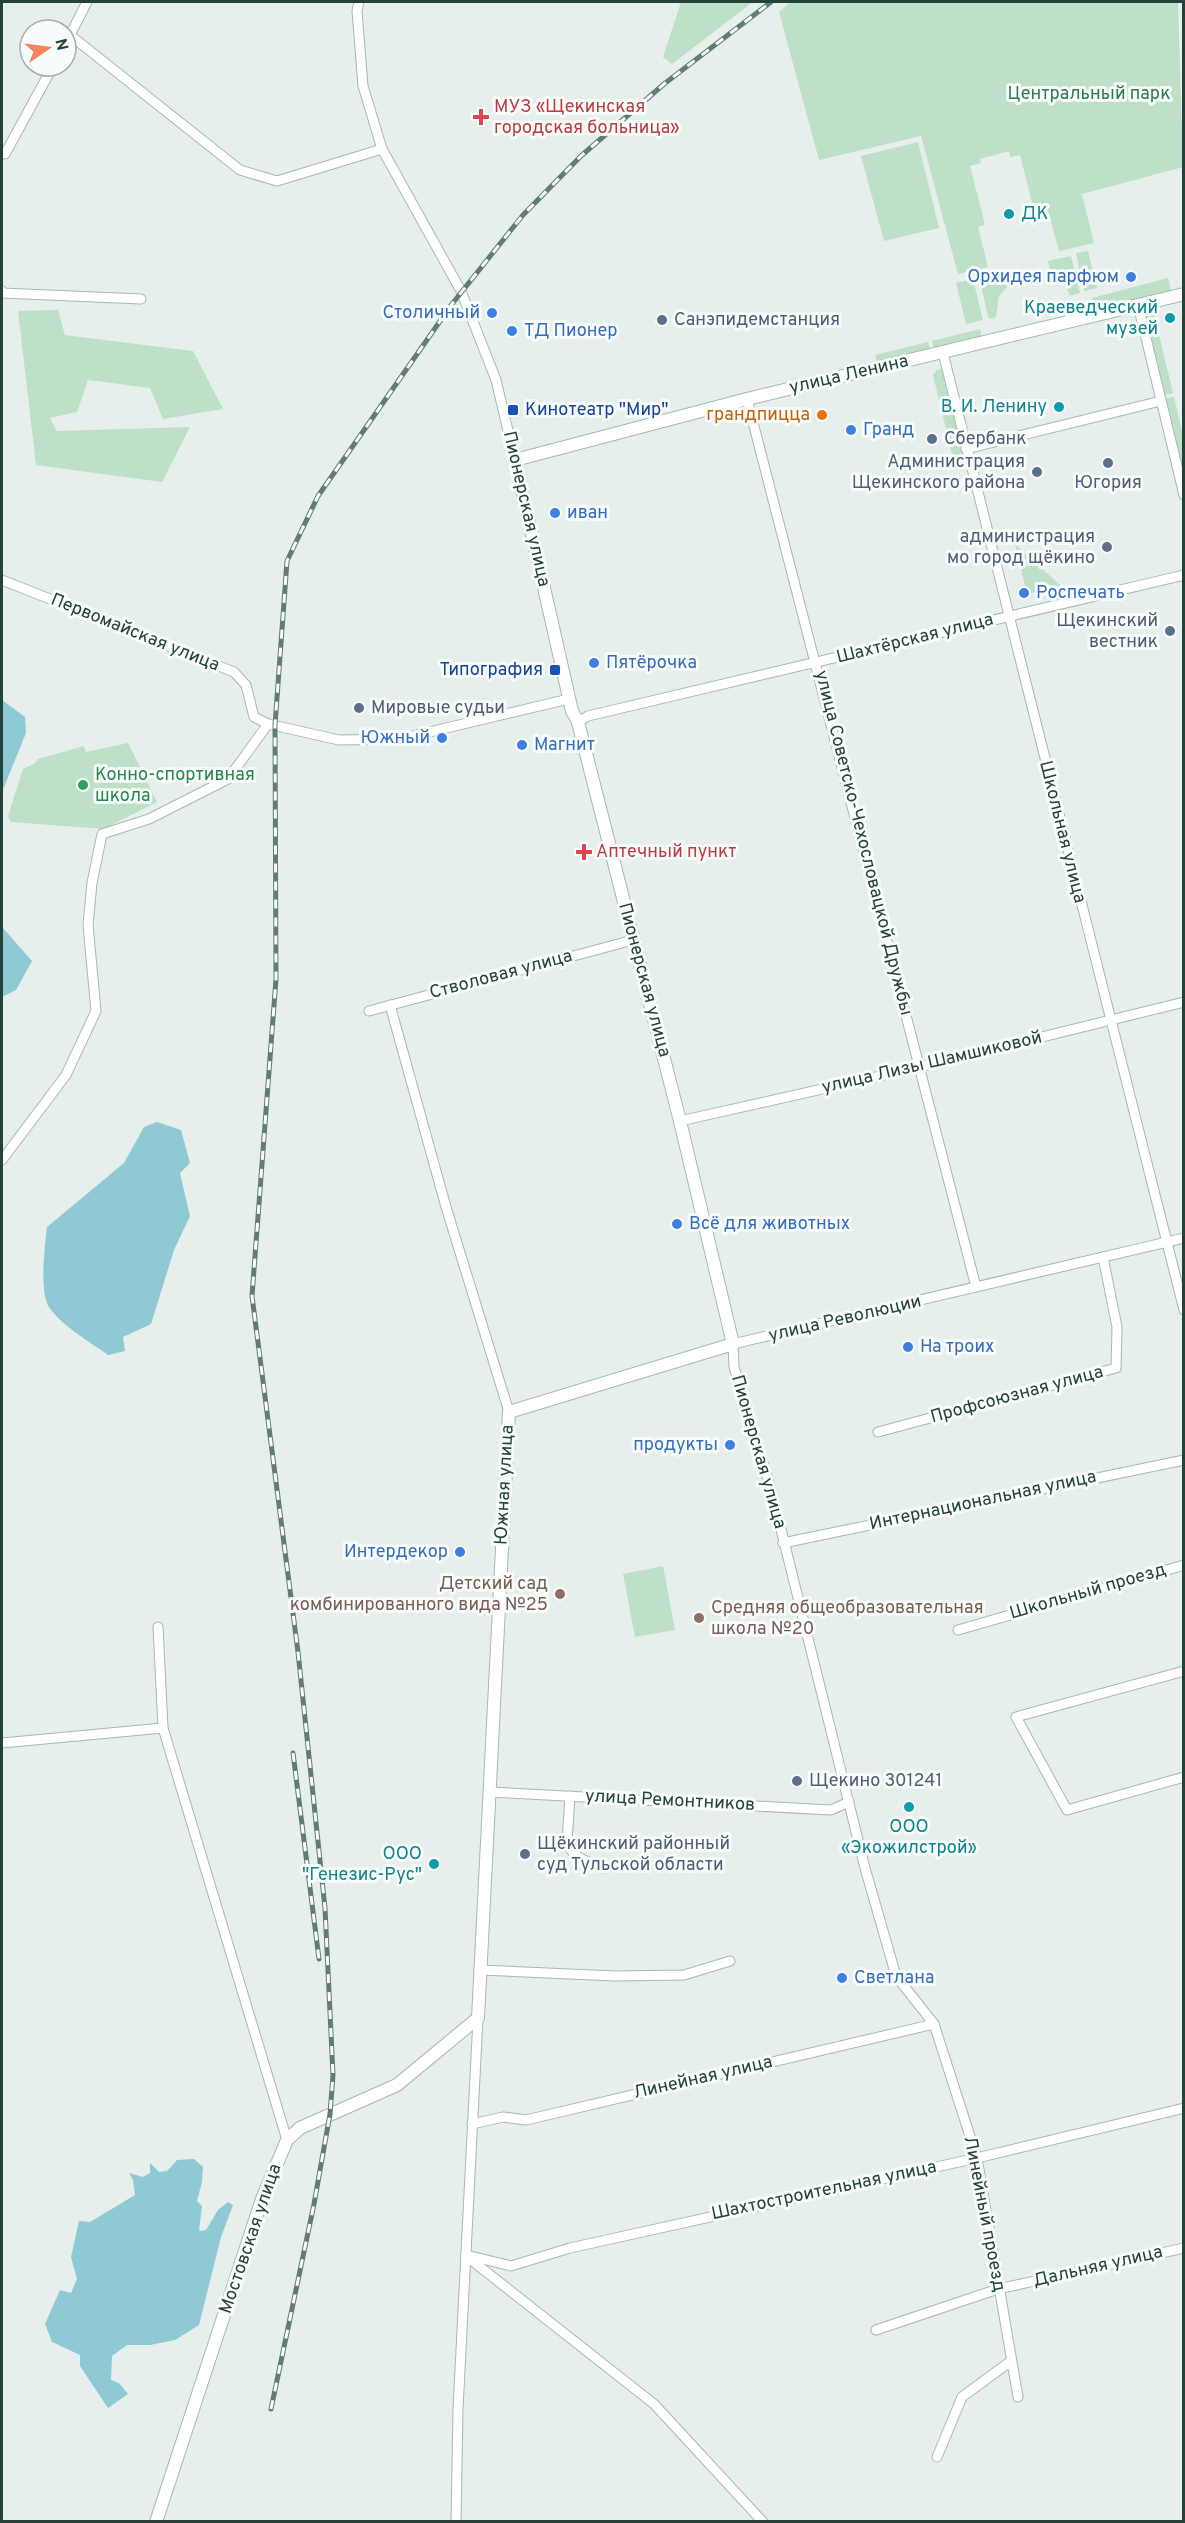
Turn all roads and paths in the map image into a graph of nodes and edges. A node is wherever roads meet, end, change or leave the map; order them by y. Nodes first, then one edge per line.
1 (87, 2) edge
2 (359, 2) edge
3 (78, 20) edge
4 (78, 47) edge
5 (46, 78) edge
6 (382, 149) junction
7 (3, 154) edge
8 (2, 291) edge
9 (1184, 294) edge
10 (141, 299) dead end
11 (1138, 305) junction
12 (943, 353) junction
13 (747, 399) junction
14 (1161, 401) junction
15 (966, 449) junction
16 (515, 460) junction
17 (1184, 495) edge
18 (1184, 575) edge
19 (2, 580) edge
20 (1008, 616) junction
21 (817, 663) junction
22 (569, 699) junction
23 (578, 722) junction
24 (271, 724) junction
25 (633, 940) junction
26 (1184, 1002) edge
27 (390, 1005) junction
28 (369, 1011) dead end
29 (1110, 1020) junction
30 (920, 1066) junction
31 (680, 1121) junction
32 (2, 1160) edge
33 (1184, 1238) edge
34 (1166, 1242) junction
35 (1103, 1257) junction
36 (976, 1287) junction
37 (1184, 1310) edge
38 (733, 1344) junction
39 (509, 1412) junction
40 (878, 1432) dead end
41 (1184, 1460) edge
42 (783, 1543) junction
43 (1184, 1565) edge
44 (158, 1627) dead end
45 (958, 1630) dead end
46 (1184, 1671) edge
47 (163, 1728) junction
48 (2, 1743) edge
49 (1184, 1777) edge
50 (489, 1792) junction
51 (570, 1796) junction
52 (849, 1802) junction
53 (605, 1868) dead end
54 (730, 1961) dead end
55 (479, 1970) junction
56 (896, 1976) joint
57 (478, 2018) junction
58 (934, 2024) junction
59 (1184, 2108) edge
60 (472, 2124) junction
61 (287, 2140) junction
62 (977, 2158) junction
63 (1184, 2248) edge
64 (466, 2255) junction
65 (998, 2289) junction
66 (876, 2330) dead end
67 (1011, 2361) junction
68 (1018, 2397) dead end
69 (937, 2457) dead end
70 (156, 2522) edge
71 (456, 2522) edge
72 (764, 2522) edge

1 - 3 street
2 - 6 street, Пионерская улица
4 - 6 street
5 - 7 street
6 - 16 street, Пионерская улица
8 - 10 street
9 - 11 street, улица Ленина
11 - 12 street, улица Ленина
11 - 14 street
12 - 13 street, улица Ленина
12 - 15 street, Школьная улица
13 - 16 street, улица Ленина
13 - 21 street, улица Советско-Чехословацкой Дружбы
14 - 15 street
14 - 17 street
15 - 20 street, Школьная улица
16 - 22 street, Пионерская улица
18 - 20 street, Шахтёрская улица
19 - 24 street, Первомайская улица
20 - 21 street, Шахтёрская улица
20 - 29 street, Школьная улица
21 - 23 street, Шахтёрская улица
21 - 30 street, улица Советско-Чехословацкой Дружбы
22 - 23 street, Пионерская улица
22 - 24 street
23 - 25 street, Пионерская улица
24 - 32 street
25 - 27 street, Стволовая улица
25 - 31 street, Пионерская улица
26 - 29 street, улица Лизы Шамшиковой
27 - 28 street, Стволовая улица
27 - 39 street, Южная улица
29 - 30 street, улица Лизы Шамшиковой
29 - 34 street, Школьная улица
30 - 31 street, улица Лизы Шамшиковой
30 - 36 street, улица Советско-Чехословацкой Дружбы
31 - 38 street, Пионерская улица
33 - 34 street, улица Революции
34 - 35 street, улица Революции
34 - 37 street, Школьная улица
35 - 36 street, улица Революции
35 - 40 street, Профсоюзная улица
36 - 38 street, улица Революции
38 - 39 street, улица Революции
38 - 42 street, Пионерская улица
39 - 50 street, Южная улица
41 - 42 street, Интернациональная улица
42 - 52 street, Пионерская улица
43 - 45 street, Школьный проезд
44 - 47 street
46 - 49 street
47 - 48 street
47 - 61 street
50 - 51 street, улица Ремонтников
50 - 55 street, Южная улица
51 - 52 street, улица Ремонтников
51 - 53 street
52 - 56 street, Пионерская улица
54 - 55 street
55 - 57 street, Южная улица
56 - 58 street, Линейный проезд
57 - 60 street
57 - 61 street, Мостовская улица
58 - 60 street, Линейная улица
58 - 62 street, Линейный проезд
59 - 62 street, Шахтостроительная улица
60 - 64 street
61 - 70 street, Мостовская улица
62 - 64 street, Шахтостроительная улица
62 - 65 street, Линейный проезд
63 - 65 street, Дальняя улица
64 - 71 street
64 - 72 street
65 - 66 street, Дальняя улица
65 - 67 street, Линейный проезд
67 - 68 street, Линейный проезд
67 - 69 street

